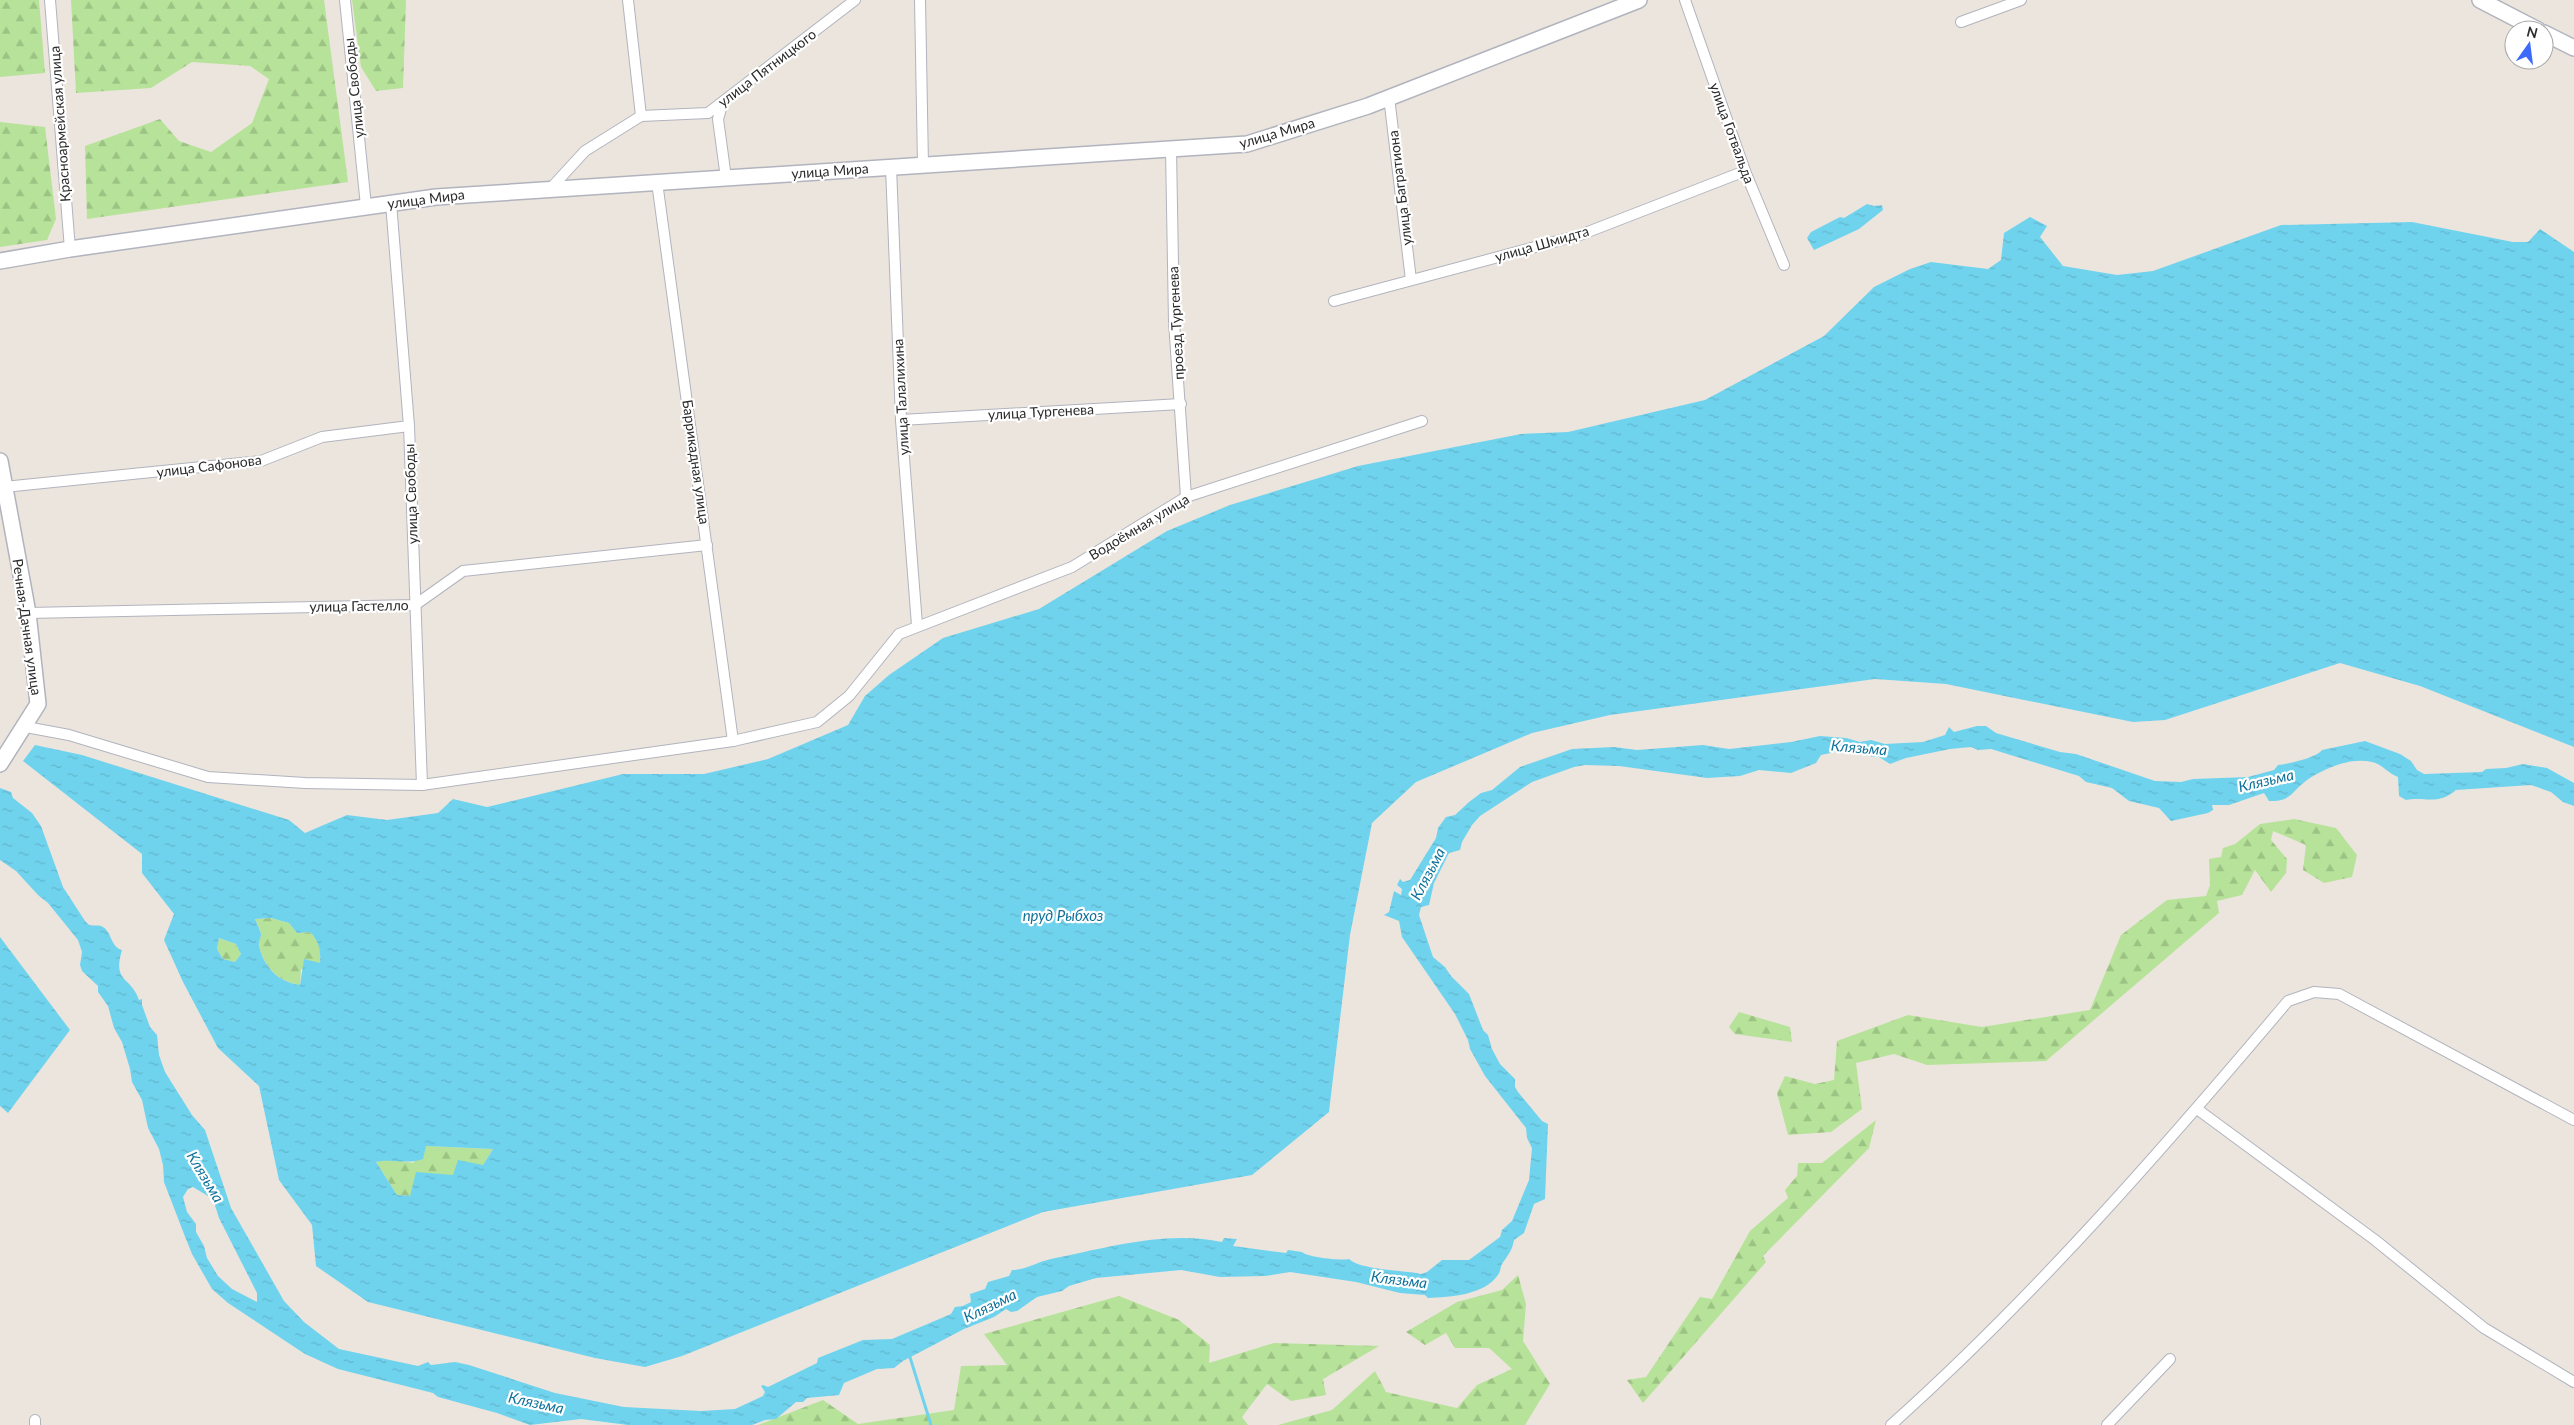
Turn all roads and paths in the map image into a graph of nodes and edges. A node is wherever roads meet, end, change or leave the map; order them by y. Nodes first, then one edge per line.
1 (50, 0) edge
2 (345, 0) edge
3 (628, 0) edge
4 (856, 0) edge
5 (920, 0) edge
6 (1639, 0) edge
7 (1685, 0) edge
8 (2021, 0) edge
9 (2480, 0) edge
10 (2519, 20) edge
11 (1961, 22) dead end
12 (2554, 38) edge
13 (2574, 48) edge
14 (1389, 97) junction
15 (723, 102) junction
16 (641, 116) junction
17 (1171, 149) junction
18 (922, 165) junction
19 (891, 167) junction
20 (1745, 172) junction
21 (726, 178) junction
22 (657, 182) junction
23 (551, 188) junction
24 (391, 203) junction
25 (366, 206) junction
26 (70, 249) junction
27 (0, 261) edge
28 (1784, 265) dead end
29 (1411, 280) junction
30 (1334, 300) dead end
31 (1181, 404) junction
32 (901, 420) junction
33 (1422, 421) dead end
34 (408, 426) junction
35 (0, 461) edge
36 (4, 488) junction
37 (1186, 497) junction
38 (707, 544) junction
39 (415, 605) junction
40 (28, 613) junction
41 (917, 625) junction
42 (26, 727) junction
43 (734, 741) junction
44 (0, 764) edge
45 (422, 785) junction
46 (2197, 1109) junction
47 (2574, 1120) edge
48 (2170, 1359) dead end
49 (2574, 1382) edge
50 (1890, 1425) edge
51 (2107, 1425) edge

1 - 26 street, Красноармейская улица
2 - 25 street, улица Свободы
3 - 16 street
4 - 15 street, улица Пятницкого
5 - 18 street
6 - 14 street, улица Мира
7 - 20 street, улица Готвальда
8 - 11 street
9 - 10 street
12 - 13 street
14 - 17 street, улица Мира
14 - 29 street, улица Багратиона
15 - 16 street, улица Пятницкого
15 - 21 street
16 - 23 street
17 - 18 street, улица Мира
17 - 31 street, проезд Тургенева
18 - 19 street, улица Мира
19 - 21 street, улица Мира
19 - 32 street, улица Талалихина
20 - 28 street, улица Готвальда
20 - 29 street, улица Шмидта
21 - 22 street, улица Мира
22 - 23 street, улица Мира
22 - 38 street, Баррикадная улица
23 - 24 street, улица Мира
24 - 25 street, улица Мира
24 - 34 street, улица Свободы
25 - 26 street, улица Мира
26 - 27 street, улица Мира
29 - 30 street, улица Шмидта
31 - 32 street, улица Тургенева
31 - 37 street, проезд Тургенева
32 - 41 street, улица Талалихина
33 - 37 street, Водоёмная улица
34 - 36 street, улица Сафонова
34 - 39 street, улица Свободы
35 - 36 street, Речная-Дачная улица
36 - 40 street, Речная-Дачная улица
37 - 41 street, Водоёмная улица
38 - 39 street, улица Гастелло
38 - 43 street, Баррикадная улица
39 - 40 street, улица Гастелло
39 - 45 street, улица Свободы
40 - 42 street, Речная-Дачная улица
41 - 43 street, Водоёмная улица
42 - 44 street
42 - 45 street, Водоёмная улица
43 - 45 street, Водоёмная улица
46 - 47 street
46 - 49 street
46 - 50 street
48 - 51 street

